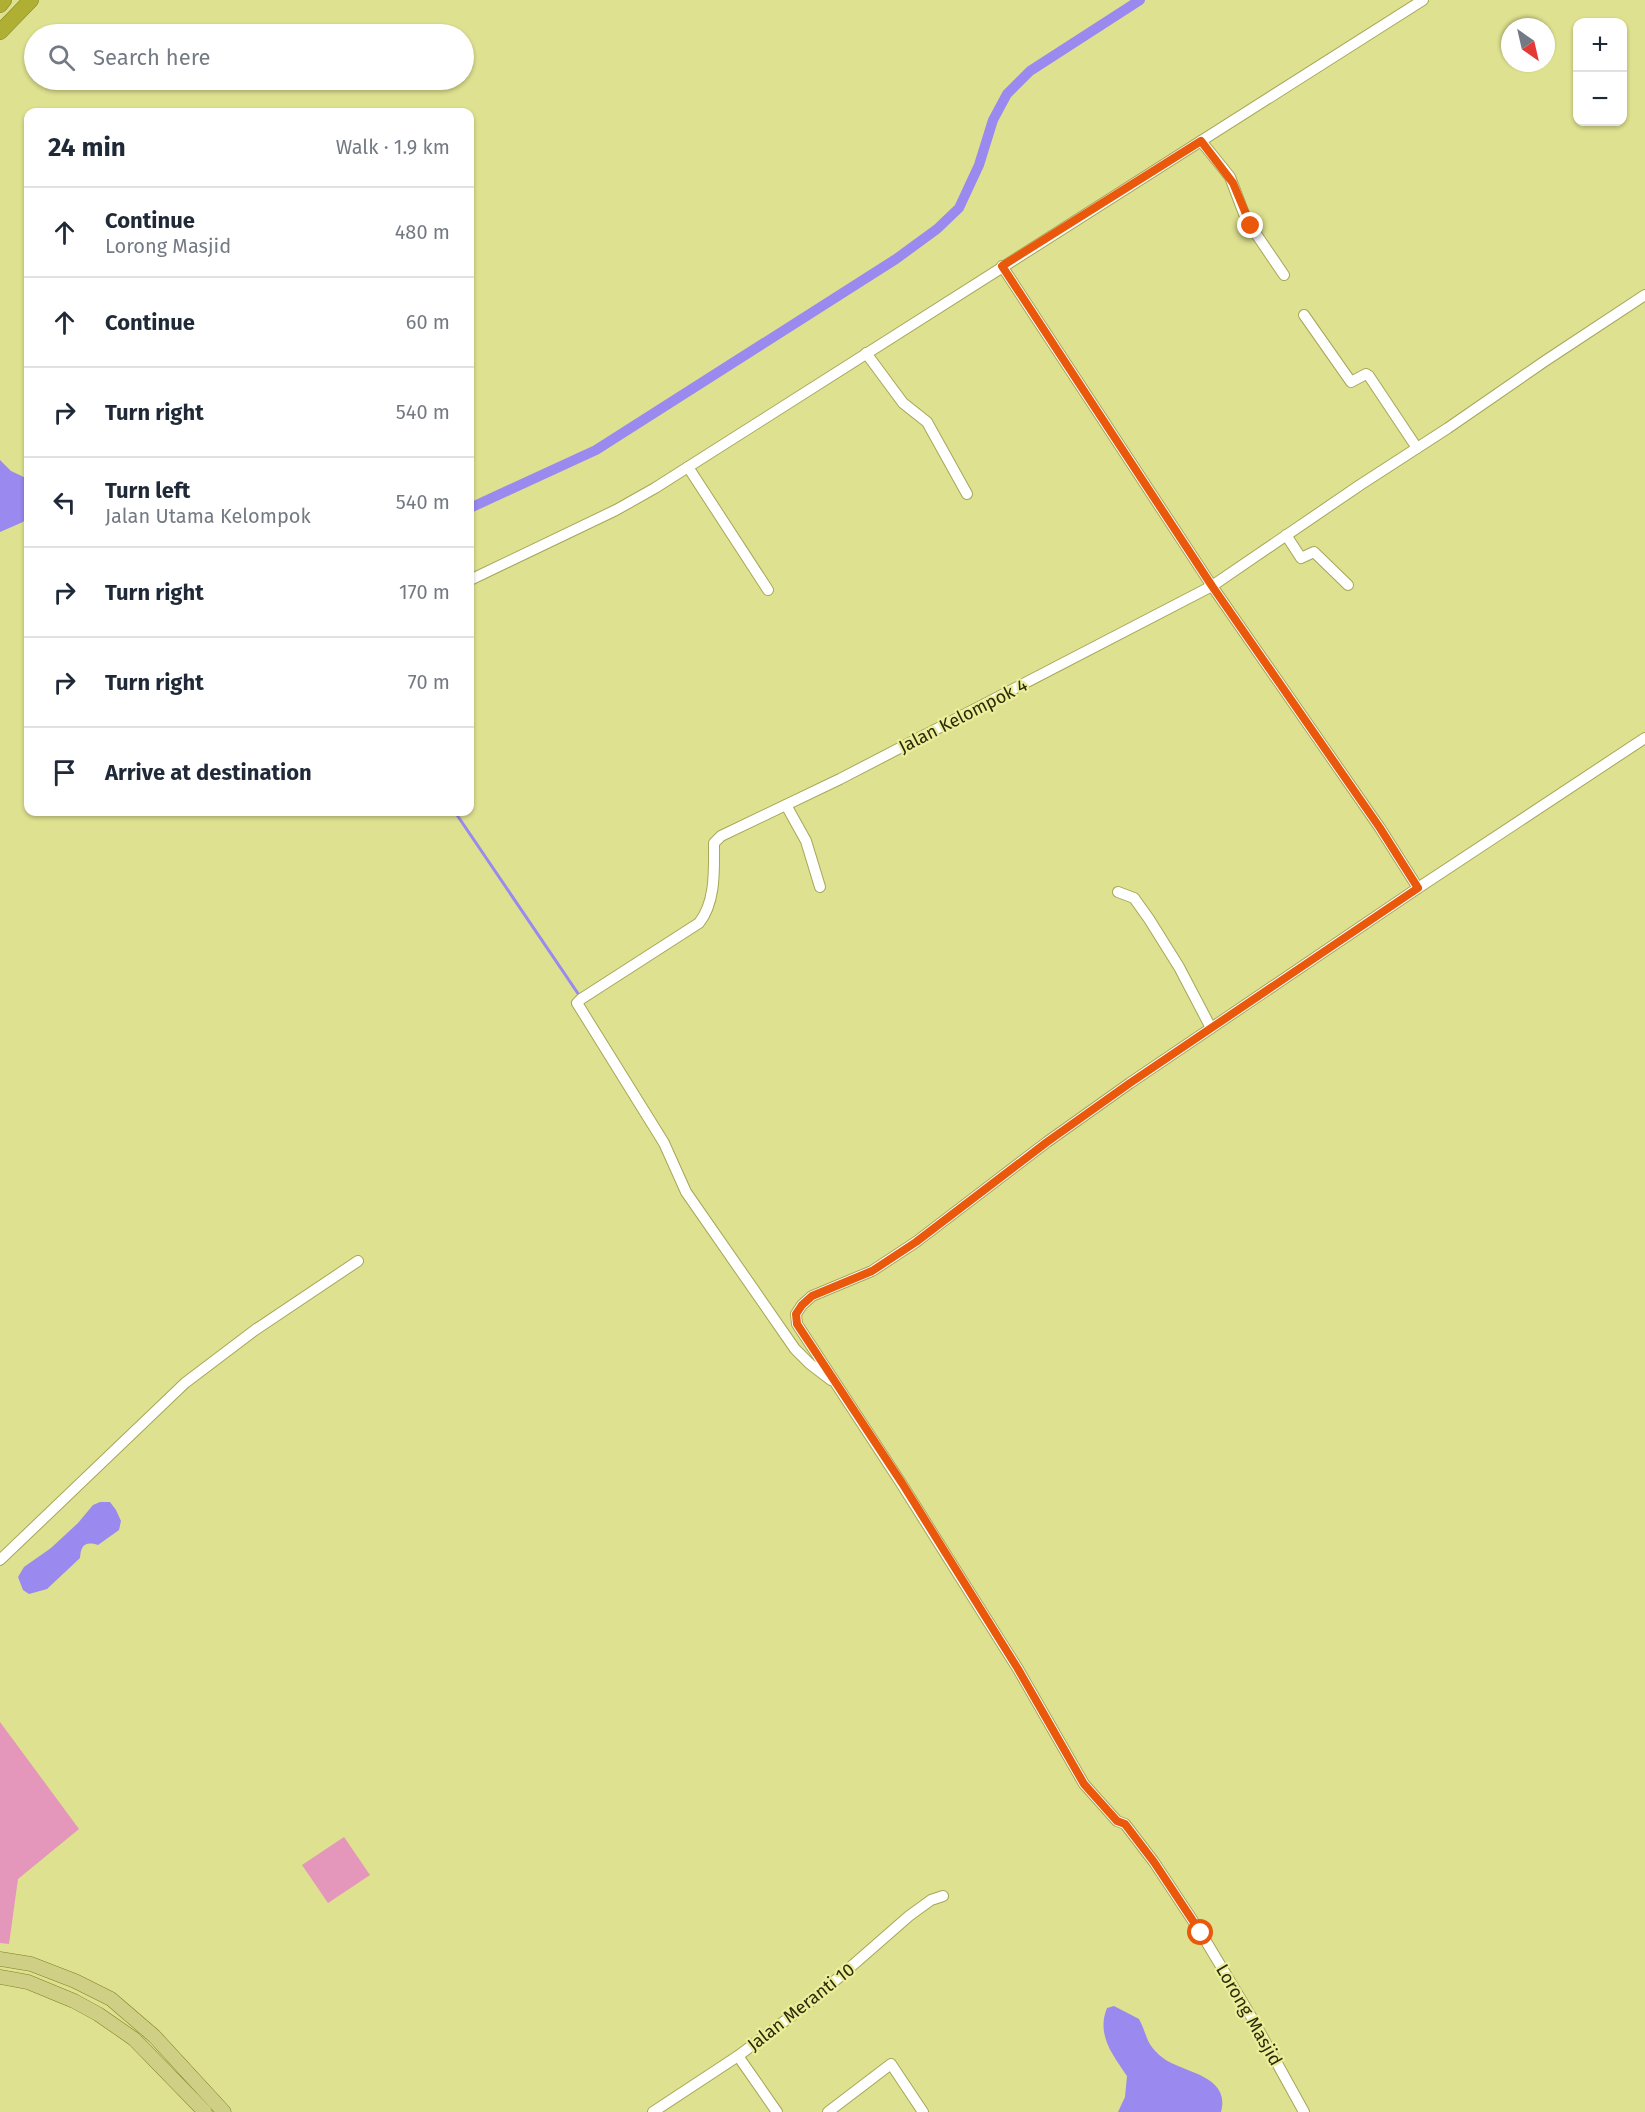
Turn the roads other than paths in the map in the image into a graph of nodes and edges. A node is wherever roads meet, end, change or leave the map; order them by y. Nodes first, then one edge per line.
1 (4, 0) edge
2 (31, 0) edge
3 (1423, 0) edge
4 (0, 5) edge
5 (0, 32) edge
6 (1201, 141) junction
7 (1002, 266) junction
8 (1284, 275) dead end
9 (1645, 295) edge
10 (1305, 315) dead end
11 (866, 353) junction
12 (1417, 448) junction
13 (688, 467) junction
14 (967, 494) dead end
15 (1286, 535) junction
16 (474, 578) edge
17 (1348, 585) dead end
18 (1212, 586) junction
19 (768, 590) dead end
20 (1645, 738) edge
21 (786, 806) junction
22 (820, 887) dead end
23 (1418, 888) junction
24 (1118, 892) dead end
25 (1211, 1028) junction
26 (358, 1261) dead end
27 (834, 1382) junction
28 (0, 1560) edge
29 (943, 1896) dead end
30 (0, 1959) edge
31 (0, 1977) edge
32 (738, 2056) junction
33 (205, 2112) edge
34 (224, 2112) edge
35 (653, 2112) edge
36 (777, 2112) edge
37 (828, 2112) edge
38 (923, 2112) edge
39 (1304, 2112) edge

1 - 4 highway
2 - 5 highway
3 - 6 street
6 - 7 street
6 - 8 street
7 - 11 street
7 - 18 street
9 - 12 street, Jalan Kelompok 4
10 - 12 street
11 - 13 street
11 - 14 street
12 - 15 street, Jalan Kelompok 4
13 - 16 street
13 - 19 street
15 - 17 street
15 - 18 street, Jalan Kelompok 4
18 - 21 street, Jalan Kelompok 4
18 - 23 street
20 - 23 street, Lorong Masjid
21 - 22 street
21 - 27 street, Jalan Kelompok 4
23 - 25 street, Lorong Masjid
24 - 25 street
25 - 27 street, Lorong Masjid
26 - 28 street
27 - 39 street, Lorong Masjid
29 - 32 street, Jalan Meranti 10
30 - 34 main road
31 - 33 main road
32 - 35 street, Jalan Meranti 10
32 - 36 street
37 - 38 street

